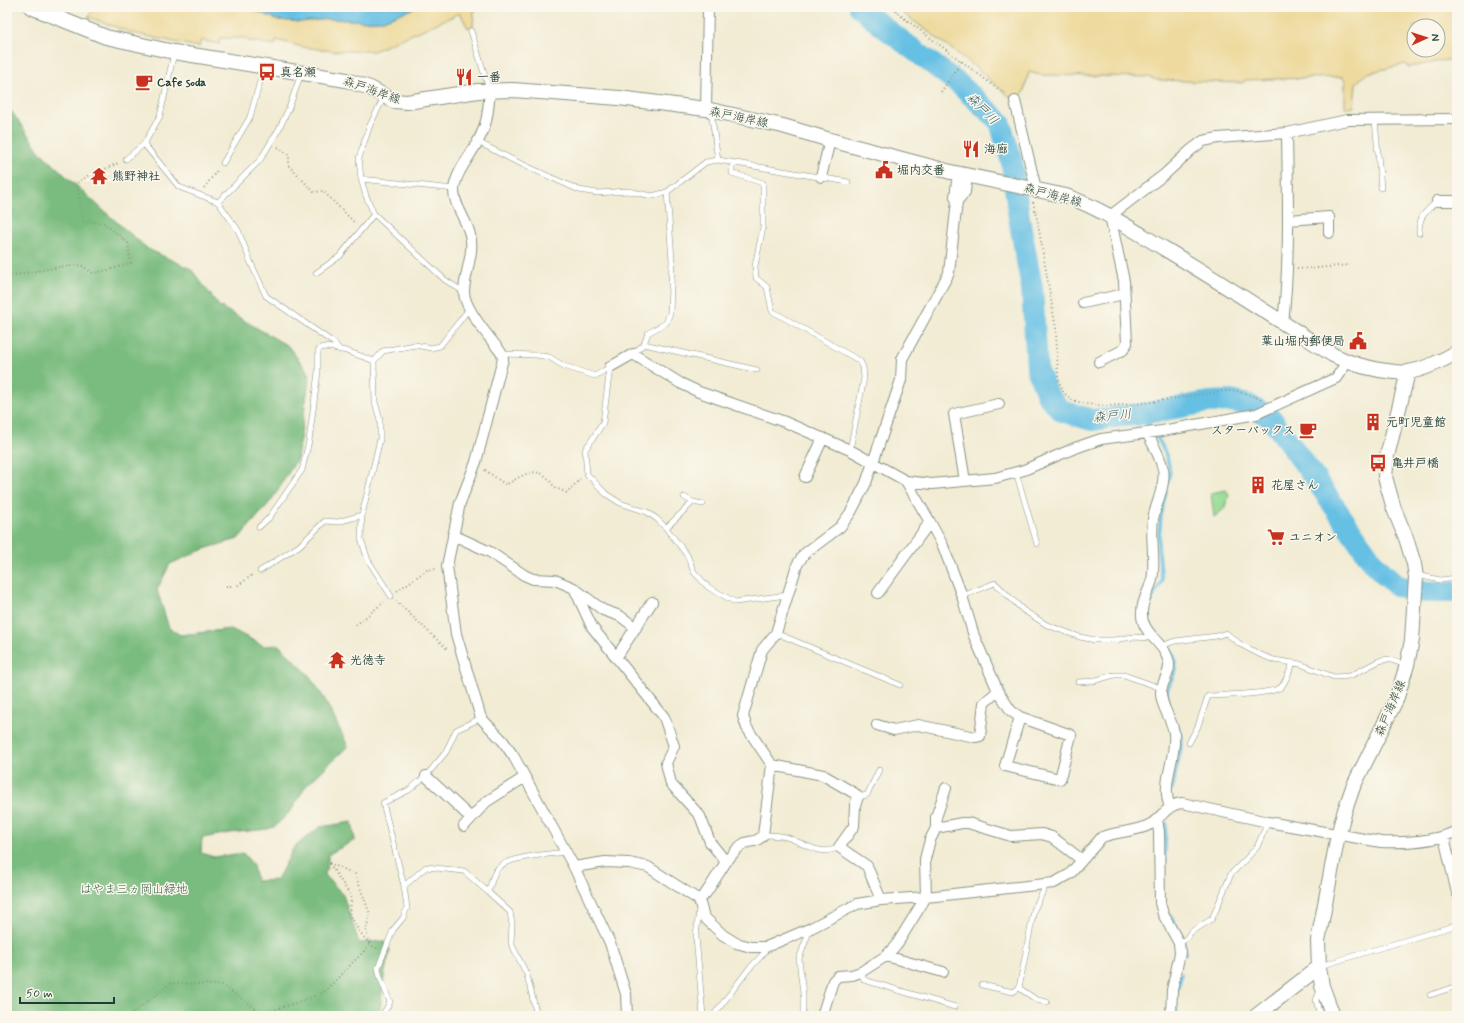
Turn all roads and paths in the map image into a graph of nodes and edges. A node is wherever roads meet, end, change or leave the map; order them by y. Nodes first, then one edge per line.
1 (31, 7) edge
2 (708, 7) edge
3 (893, 7) edge
4 (471, 31) dead end
5 (174, 52) junction
6 (962, 62) junction
7 (265, 66) junction
8 (302, 72) junction
9 (490, 90) junction
10 (941, 92) dead end
11 (384, 96) junction
12 (1015, 101) joint
13 (709, 110) junction
14 (1457, 119) edge
15 (1375, 120) junction
16 (1287, 133) junction
17 (830, 140) junction
18 (271, 142) junction
19 (478, 142) junction
20 (144, 144) junction
21 (126, 159) joint
22 (718, 160) junction
23 (223, 163) joint
24 (732, 163) junction
25 (968, 176) junction
26 (821, 177) junction
27 (361, 179) junction
28 (848, 182) dead end
29 (1381, 188) dead end
30 (454, 189) junction
31 (1041, 191) junction
32 (667, 192) junction
33 (199, 196) junction
34 (1457, 201) edge
35 (218, 202) junction
36 (1438, 202) joint
37 (374, 214) junction
38 (1110, 216) junction
39 (1288, 220) junction
40 (362, 229) junction
41 (1329, 233) dead end
42 (1419, 233) dead end
43 (1349, 265) dead end
44 (1287, 270) junction
45 (316, 273) dead end
46 (7, 276) edge
47 (464, 292) junction
48 (1124, 294) junction
49 (1083, 303) dead end
50 (469, 309) junction
51 (1283, 323) junction
52 (644, 344) junction
53 (340, 350) junction
54 (1457, 352) edge
55 (502, 354) junction
56 (633, 354) junction
57 (374, 361) junction
58 (1099, 362) dead end
59 (1347, 362) junction
60 (610, 367) junction
61 (757, 370) dead end
62 (1408, 372) junction
63 (999, 404) dead end
64 (1272, 407) junction
65 (1148, 432) junction
66 (823, 438) junction
67 (850, 450) junction
68 (874, 462) junction
69 (476, 464) junction
70 (587, 470) junction
71 (1016, 472) junction
72 (805, 478) dead end
73 (906, 481) junction
74 (965, 481) junction
75 (684, 497) dead end
76 (692, 502) junction
77 (703, 504) dead end
78 (362, 515) junction
79 (930, 522) junction
80 (259, 527) dead end
81 (666, 528) junction
82 (453, 535) junction
83 (1037, 544) dead end
84 (447, 566) junction
85 (260, 570) joint
86 (1416, 576) junction
87 (1457, 578) edge
88 (226, 586) dead end
89 (574, 588) junction
90 (878, 593) dead end
91 (787, 595) junction
92 (391, 596) junction
93 (962, 596) junction
94 (652, 602) dead end
95 (356, 625) dead end
96 (636, 628) junction
97 (776, 633) junction
98 (1153, 638) junction
99 (1161, 646) junction
100 (616, 658) junction
101 (1293, 663) junction
102 (465, 665) junction
103 (1407, 665) junction
104 (1078, 682) dead end
105 (900, 685) dead end
106 (1161, 688) junction
107 (998, 691) junction
108 (1020, 717) junction
109 (481, 718) junction
110 (876, 725) dead end
111 (1189, 743) dead end
112 (772, 765) junction
113 (879, 770) dead end
114 (426, 776) junction
115 (525, 777) junction
116 (946, 788) dead end
117 (858, 797) junction
118 (1170, 807) junction
119 (1157, 819) junction
120 (1268, 822) junction
121 (936, 828) junction
122 (1457, 831) edge
123 (763, 835) junction
124 (1338, 835) junction
125 (1444, 837) junction
126 (839, 847) junction
127 (565, 852) junction
128 (1082, 860) junction
129 (726, 862) junction
130 (574, 867) junction
131 (1046, 884) junction
132 (404, 886) junction
133 (488, 892) junction
134 (1457, 893) edge
135 (926, 897) junction
136 (699, 900) junction
137 (881, 900) junction
138 (1457, 925) edge
139 (811, 928) junction
140 (1182, 941) junction
141 (370, 945) junction
142 (766, 947) junction
143 (385, 951) junction
144 (886, 956) junction
145 (1319, 966) junction
146 (861, 972) junction
147 (943, 972) dead end
148 (982, 984) dead end
149 (1322, 986) junction
150 (1457, 986) edge
151 (1019, 988) junction
152 (1430, 995) dead end
153 (1047, 1002) dead end
154 (954, 1007) dead end
155 (129, 1016) edge
156 (382, 1016) edge
157 (538, 1016) edge
158 (627, 1016) edge
159 (703, 1016) edge
160 (713, 1016) edge
161 (803, 1016) edge
162 (822, 1016) edge
163 (1171, 1016) edge
164 (1256, 1016) edge
165 (1320, 1016) edge
166 (1333, 1016) edge

1 - 5 main road, 森戸海岸線
2 - 13 street
3 - 6 path
4 - 9 lane
5 - 7 main road, 森戸海岸線
5 - 20 lane
6 - 10 path
6 - 12 path
7 - 8 main road, 森戸海岸線
7 - 23 lane
8 - 11 main road, 森戸海岸線
8 - 18 lane
9 - 11 main road, 森戸海岸線
9 - 13 main road, 森戸海岸線
9 - 19 street
11 - 27 lane
12 - 31 street
13 - 17 main road, 森戸海岸線
13 - 22 lane
14 - 15 street
15 - 16 street
15 - 29 lane
16 - 38 street
16 - 39 street
17 - 25 main road, 森戸海岸線
17 - 26 street
18 - 35 lane
18 - 40 path
19 - 30 street
19 - 32 lane
20 - 21 lane
20 - 33 lane
21 - 46 path
22 - 24 lane
22 - 32 lane
23 - 33 path
24 - 26 lane
24 - 67 lane
25 - 31 main road, 森戸海岸線
25 - 68 street
26 - 28 lane
27 - 30 lane
27 - 37 lane
30 - 47 street
31 - 38 main road, 森戸海岸線
31 - 64 path
32 - 52 lane
33 - 35 lane
34 - 36 street
35 - 53 lane
36 - 42 lane
37 - 40 lane
37 - 47 lane
38 - 48 street
38 - 51 main road, 森戸海岸線
39 - 41 street
39 - 44 street
40 - 45 lane
43 - 44 path
44 - 51 street
47 - 50 street
48 - 49 street
48 - 58 street
50 - 55 street
50 - 57 lane
51 - 59 main road, 森戸海岸線
52 - 56 lane
52 - 61 lane
53 - 57 lane
53 - 80 lane
54 - 62 main road, 森戸海岸線
55 - 60 lane
55 - 69 street
56 - 60 street
56 - 66 street
57 - 78 lane
59 - 62 main road, 森戸海岸線
59 - 64 street
60 - 70 lane
62 - 86 main road, 森戸海岸線
63 - 74 street
64 - 65 street
65 - 71 street
65 - 98 street
66 - 67 street
66 - 72 street
67 - 68 street
68 - 73 street
68 - 91 street
69 - 70 path
69 - 82 street
70 - 81 lane
71 - 74 street
71 - 83 lane
73 - 74 street
73 - 79 street
75 - 76 lane
76 - 77 lane
76 - 81 lane
78 - 85 lane
78 - 92 lane
79 - 90 street
79 - 93 street
81 - 91 lane
82 - 84 street
82 - 89 street
84 - 92 path
84 - 102 street
85 - 88 path
86 - 87 lane
86 - 103 main road, 森戸海岸線
89 - 96 street
89 - 100 street
91 - 97 street
92 - 95 path
92 - 102 path
93 - 98 lane
93 - 107 street
94 - 96 street
96 - 100 street
97 - 105 lane
97 - 112 street
98 - 99 street
99 - 101 lane
99 - 106 street
100 - 129 street
101 - 103 lane
101 - 111 lane
102 - 109 street
103 - 124 main road, 森戸海岸線
104 - 106 lane
106 - 118 street
107 - 108 street
107 - 110 street
108 - 108 street
109 - 114 lane
109 - 115 street
112 - 117 street
112 - 123 street
113 - 117 lane
114 - 115 street
114 - 132 lane
115 - 127 street
116 - 121 street
117 - 126 street
118 - 119 street
118 - 120 street
119 - 128 street
119 - 140 street
120 - 124 street
120 - 140 lane
121 - 128 street
121 - 135 street
122 - 125 street
123 - 126 lane
123 - 129 street
124 - 125 street
124 - 145 main road, 森戸海岸線
125 - 134 street
126 - 137 street
127 - 130 street
127 - 133 lane
128 - 131 street
129 - 136 street
130 - 136 street
130 - 158 street
131 - 135 street
131 - 151 lane
132 - 133 lane
132 - 143 lane
133 - 157 lane
135 - 137 street
135 - 144 street
136 - 142 street
136 - 159 lane
137 - 139 street
138 - 145 lane
139 - 142 street
139 - 161 lane
140 - 163 street
141 - 141 path
141 - 143 path
141 - 155 path
142 - 160 lane
143 - 156 lane
144 - 146 street
144 - 147 street
145 - 149 main road, 森戸海岸線
145 - 164 main road
146 - 154 lane
146 - 162 street
148 - 151 lane
149 - 165 lane
149 - 166 main road, 森戸海岸線
150 - 152 lane
151 - 153 lane

